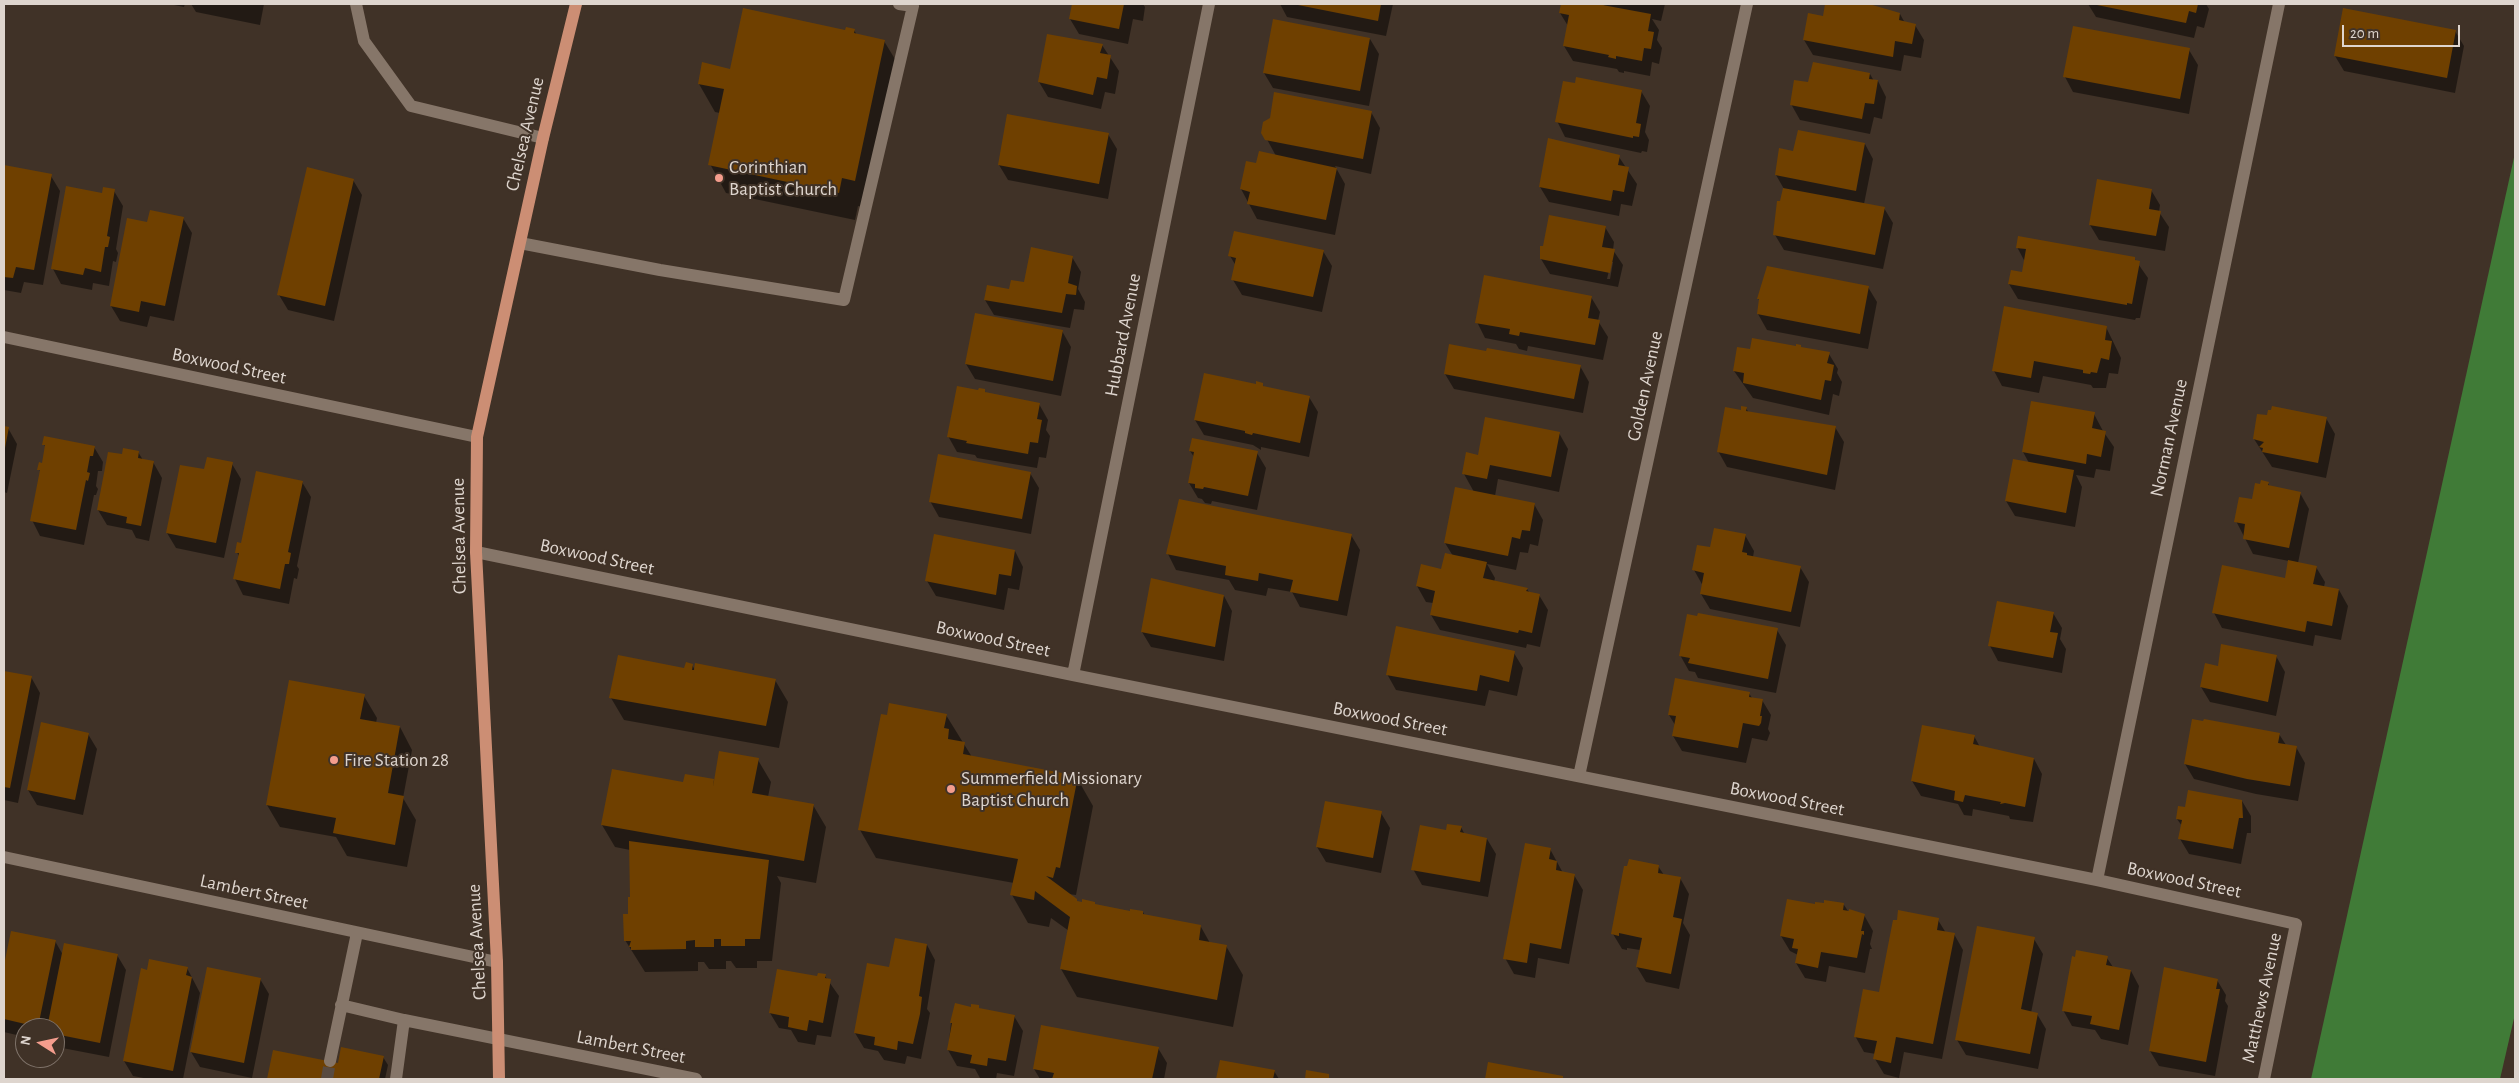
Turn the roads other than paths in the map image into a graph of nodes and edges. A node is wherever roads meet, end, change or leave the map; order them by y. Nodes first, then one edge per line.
1 (356, 4) edge
2 (575, 4) edge
3 (903, 4) edge
4 (1209, 4) edge
5 (1746, 4) edge
6 (2279, 4) edge
7 (543, 138) junction
8 (520, 243) junction
9 (4, 337) edge
10 (477, 437) junction
11 (476, 552) junction
12 (1073, 675) junction
13 (1580, 776) junction
14 (4, 857) edge
15 (2097, 880) junction
16 (2296, 924) joint
17 (357, 933) junction
18 (497, 962) junction
19 (341, 1005) junction
20 (404, 1020) junction
21 (500, 1040) junction
22 (330, 1061) tunnel mouth
23 (396, 1079) edge
24 (499, 1079) edge
25 (696, 1079) edge
26 (2264, 1079) edge

1 - 7 street
2 - 7 main road, Chelsea Avenue
3 - 8 street
4 - 12 street, Hubbard Avenue
5 - 13 street, Golden Avenue
6 - 15 street, Norman Avenue
7 - 8 main road, Chelsea Avenue
8 - 10 main road, Chelsea Avenue
9 - 10 street, Boxwood Street
10 - 11 main road, Chelsea Avenue
11 - 12 street, Boxwood Street
11 - 18 main road, Chelsea Avenue
12 - 13 street, Boxwood Street
13 - 15 street, Boxwood Street
14 - 17 street, Lambert Street
15 - 16 street, Boxwood Street
16 - 26 street, Matthews Avenue
17 - 18 street, Lambert Street
17 - 19 street
18 - 21 main road, Chelsea Avenue
19 - 20 street, Lambert Street
19 - 22 street
20 - 21 street, Lambert Street
20 - 23 street
21 - 24 main road, Chelsea Avenue
21 - 25 street, Lambert Street

